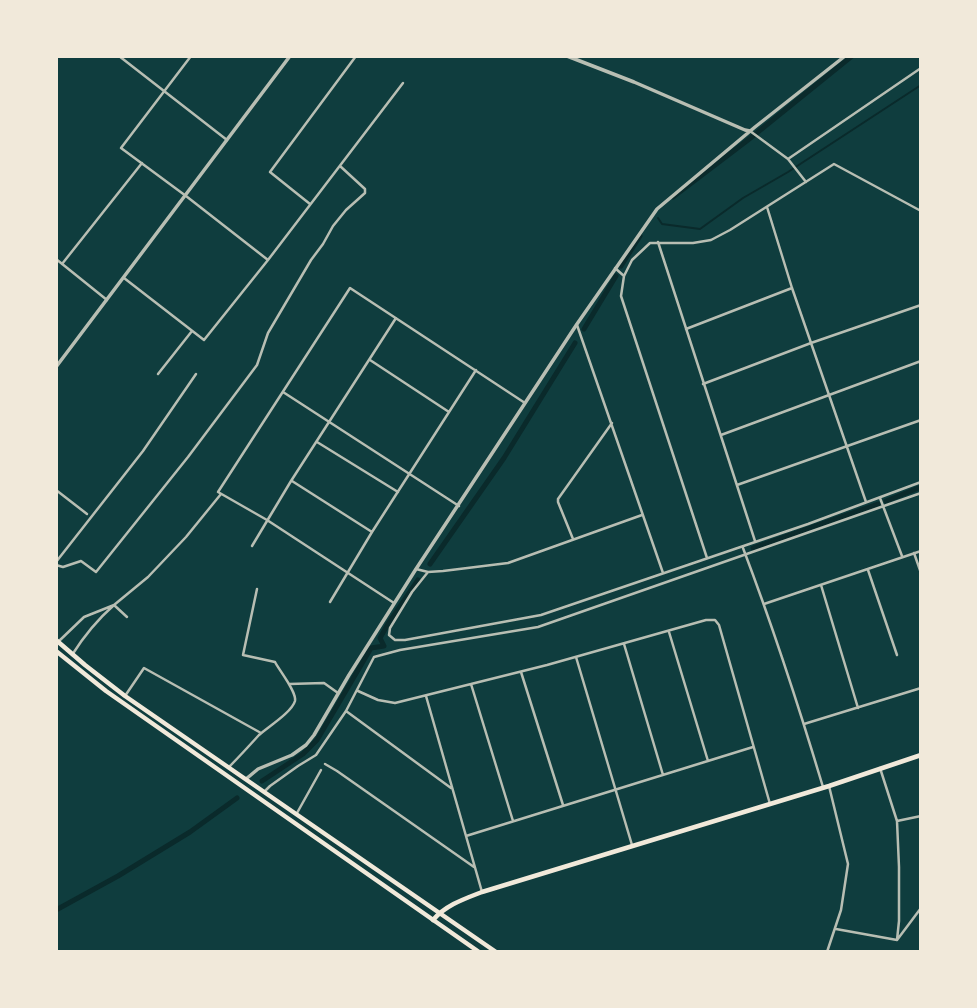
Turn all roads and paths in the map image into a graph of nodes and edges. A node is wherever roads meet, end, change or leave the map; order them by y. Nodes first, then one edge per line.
1 (118, 56) edge
2 (191, 56) edge
3 (290, 56) edge
4 (356, 56) edge
5 (567, 56) edge
6 (845, 56) edge
7 (921, 68) edge
8 (403, 83) dead end
9 (164, 92) junction
10 (752, 132) junction
11 (227, 139) junction
12 (788, 159) junction
13 (142, 163) junction
14 (340, 166) junction
15 (806, 182) junction
16 (186, 195) junction
17 (310, 205) junction
18 (767, 207) junction
19 (921, 211) edge
20 (657, 242) junction
21 (56, 260) edge
22 (268, 260) junction
23 (62, 264) junction
24 (615, 268) junction
25 (624, 276) junction
26 (123, 277) junction
27 (792, 288) junction
28 (107, 300) junction
29 (921, 305) edge
30 (397, 318) junction
31 (576, 324) junction
32 (685, 329) junction
33 (192, 331) junction
34 (811, 343) junction
35 (370, 359) junction
36 (921, 361) edge
37 (56, 367) edge
38 (476, 370) junction
39 (158, 374) dead end
40 (196, 374) dead end
41 (703, 383) junction
42 (283, 392) junction
43 (829, 395) junction
44 (525, 403) junction
45 (449, 412) junction
46 (921, 420) edge
47 (329, 422) junction
48 (612, 423) junction
49 (721, 435) junction
50 (316, 441) junction
51 (846, 447) junction
52 (410, 473) junction
53 (291, 481) junction
54 (921, 482) edge
55 (737, 485) junction
56 (56, 489) edge
57 (398, 492) junction
58 (921, 493) edge
59 (221, 494) junction
60 (880, 498) junction
61 (866, 503) junction
62 (459, 506) junction
63 (883, 507) junction
64 (88, 514) dead end
65 (643, 515) junction
66 (267, 520) junction
67 (372, 533) junction
68 (573, 540) junction
69 (755, 542) junction
70 (251, 546) dead end
71 (743, 547) junction
72 (921, 551) edge
73 (915, 553) junction
74 (746, 555) junction
75 (902, 556) junction
76 (707, 558) junction
77 (56, 563) edge
78 (416, 569) junction
79 (868, 570) junction
80 (428, 572) junction
81 (348, 573) junction
82 (663, 573) junction
83 (921, 573) edge
84 (821, 585) junction
85 (257, 589) dead end
86 (330, 602) dead end
87 (394, 603) junction
88 (764, 604) junction
89 (114, 605) junction
90 (127, 617) dead end
91 (668, 632) junction
92 (59, 643) edge
93 (624, 644) junction
94 (57, 653) edge
95 (72, 654) junction
96 (897, 655) dead end
97 (576, 657) junction
98 (521, 671) junction
99 (289, 684) junction
100 (471, 684) junction
101 (921, 688) edge
102 (358, 691) junction
103 (338, 693) junction
104 (426, 695) junction
105 (125, 696) junction
106 (858, 708) junction
107 (346, 711) junction
108 (804, 724) junction
109 (261, 733) junction
110 (753, 747) junction
111 (921, 754) edge
112 (708, 761) junction
113 (325, 764) dead end
114 (229, 767) junction
115 (880, 768) junction
116 (321, 770) dead end
117 (663, 775) junction
118 (246, 779) junction
119 (826, 786) junction
120 (453, 789) junction
121 (615, 790) junction
122 (264, 792) junction
123 (770, 803) junction
124 (564, 806) junction
125 (296, 814) junction
126 (921, 816) edge
127 (513, 821) junction
128 (897, 821) junction
129 (466, 836) junction
130 (632, 845) junction
131 (474, 867) junction
132 (482, 891) junction
133 (921, 908) edge
134 (439, 913) junction
135 (433, 920) junction
136 (835, 929) junction
137 (897, 940) junction
138 (479, 952) edge
139 (496, 952) edge
140 (827, 952) edge

1 - 9 street
2 - 9 street
3 - 11 street
4 - 17 street
5 - 10 street
6 - 10 street
7 - 12 street
8 - 14 street
9 - 11 street
9 - 13 street
10 - 12 street
10 - 24 street
11 - 16 street
12 - 15 street
13 - 16 street
13 - 23 street
14 - 17 street
14 - 77 street
15 - 18 street
15 - 19 street
16 - 22 street
16 - 26 street
17 - 22 street
18 - 20 street
18 - 27 street
20 - 25 street
20 - 32 street
21 - 23 street
22 - 33 street
23 - 28 street
24 - 25 street
24 - 31 street
25 - 76 street
26 - 28 street
26 - 33 street
27 - 32 street
27 - 34 street
28 - 37 street
29 - 34 street
30 - 35 street
30 - 38 street
30 - 42 street
31 - 44 street
31 - 48 street
32 - 41 street
33 - 39 street
34 - 41 street
34 - 43 street
35 - 45 street
35 - 47 street
36 - 43 street
38 - 44 street
38 - 45 street
40 - 77 street
41 - 49 street
42 - 47 street
42 - 59 street
43 - 49 street
43 - 51 street
44 - 62 street
45 - 52 street
46 - 51 street
47 - 50 street
47 - 52 street
48 - 65 street
48 - 68 street
49 - 55 street
50 - 53 street
50 - 57 street
51 - 55 street
51 - 61 street
52 - 57 street
52 - 62 street
53 - 66 street
53 - 67 street
54 - 60 street
55 - 69 street
56 - 64 street
57 - 67 street
58 - 63 street
59 - 66 street
59 - 89 street
60 - 61 street
60 - 63 street
61 - 69 street
62 - 78 street
63 - 74 street
63 - 75 street
65 - 68 street
65 - 82 street
66 - 70 street
66 - 81 street
67 - 81 street
68 - 80 street
69 - 71 street
71 - 74 street
71 - 76 street
72 - 73 street
73 - 75 street
73 - 83 street
74 - 88 street
74 - 102 street
75 - 79 street
76 - 82 street
78 - 80 street
78 - 87 street
79 - 84 street
79 - 96 street
80 - 82 street
81 - 86 street
81 - 87 street
84 - 88 street
84 - 106 street
85 - 99 street
87 - 103 street
88 - 108 street
89 - 90 street
89 - 92 street
89 - 95 street
91 - 93 street
91 - 110 street
91 - 112 street
92 - 94 main road
92 - 95 main road
93 - 97 street
93 - 117 street
94 - 135 main road
95 - 105 main road
97 - 98 street
97 - 121 street
98 - 100 street
98 - 124 street
99 - 103 street
99 - 109 street
100 - 104 street
100 - 127 street
101 - 106 street
102 - 104 street
102 - 107 street
103 - 118 street
104 - 120 street
105 - 109 street
105 - 114 main road
106 - 108 street
107 - 120 street
107 - 122 street
108 - 119 street
109 - 114 street
110 - 112 street
110 - 123 street
111 - 115 main road
112 - 117 street
113 - 131 street
114 - 118 main road
115 - 119 main road
115 - 128 street
116 - 125 street
117 - 121 street
118 - 122 main road
119 - 123 main road
119 - 136 street
120 - 129 street
121 - 124 street
121 - 130 street
122 - 125 main road
123 - 130 main road
124 - 127 street
125 - 134 main road
126 - 128 street
127 - 129 street
128 - 137 street
129 - 131 street
130 - 132 main road
131 - 132 street
132 - 134 main road
133 - 137 street
134 - 135 main road
134 - 139 main road
135 - 138 main road
136 - 137 street
136 - 140 street

